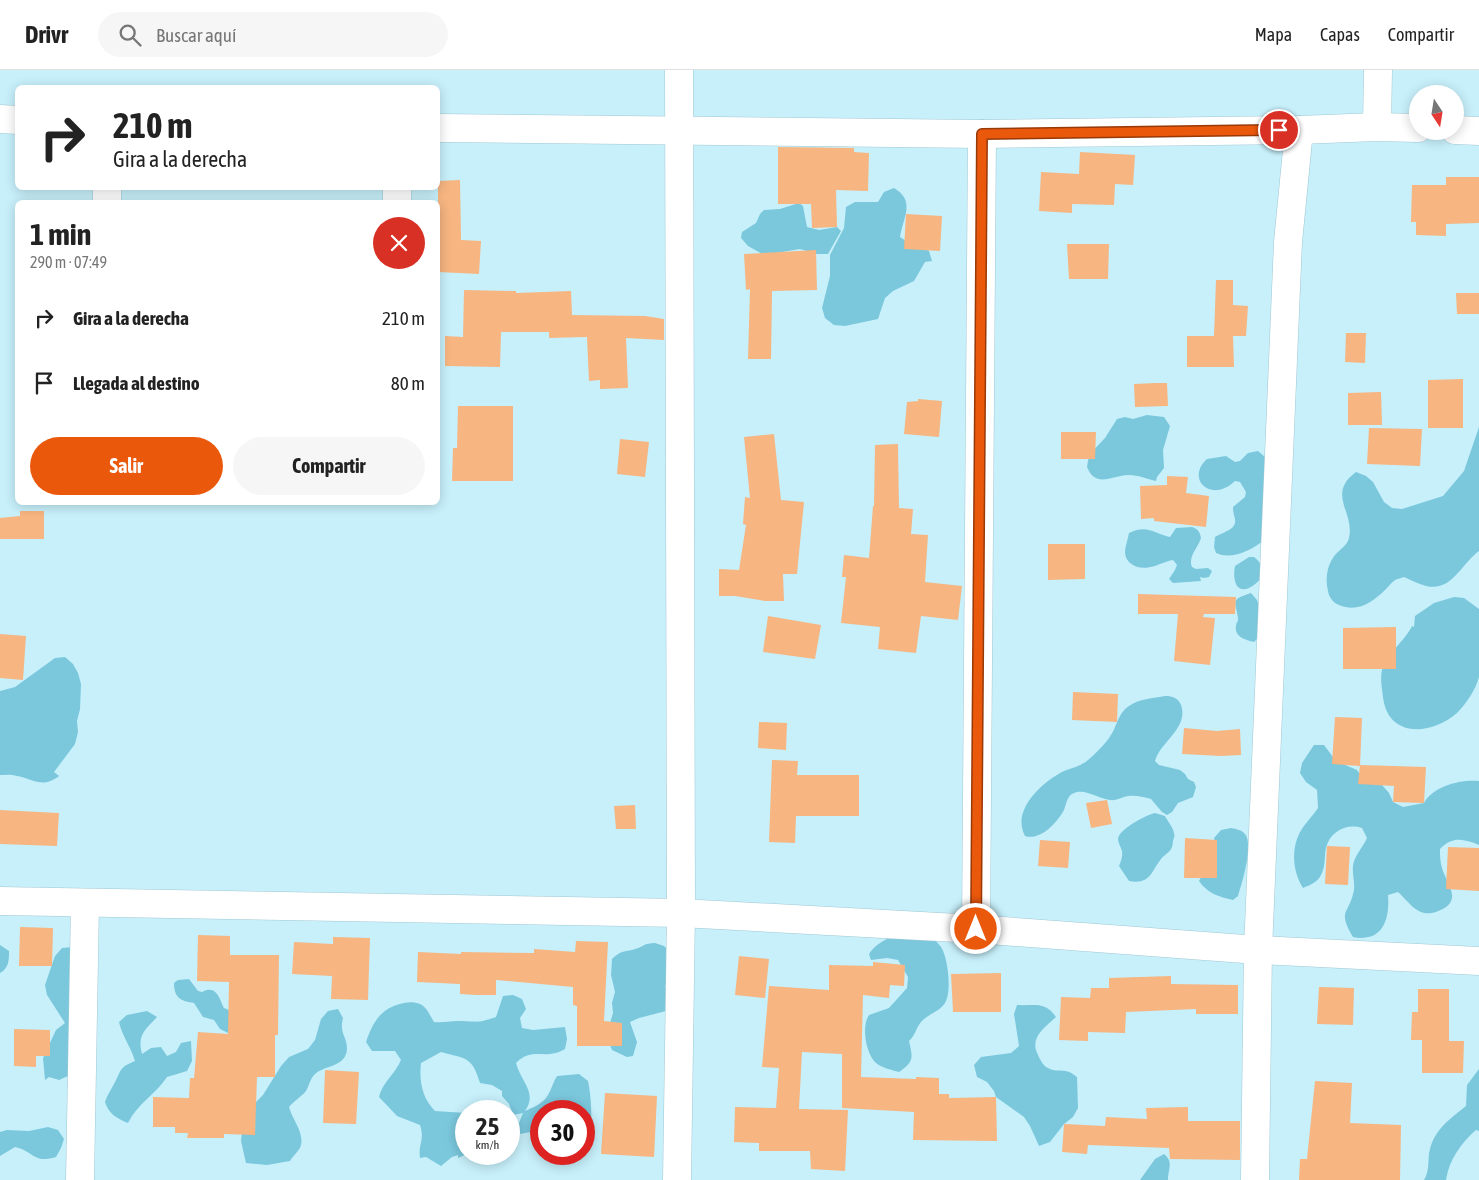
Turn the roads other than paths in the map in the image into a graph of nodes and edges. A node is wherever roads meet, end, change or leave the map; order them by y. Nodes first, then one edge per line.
1 (679, 70) edge
2 (1378, 70) edge
3 (0, 119) edge
4 (15, 120) edge
5 (1377, 126) junction
6 (440, 128) edge
7 (1409, 128) edge
8 (680, 130) junction
9 (1299, 130) junction
10 (1464, 130) edge
11 (1479, 131) edge
12 (982, 134) junction
13 (0, 901) edge
14 (85, 904) junction
15 (681, 913) junction
16 (976, 929) junction
17 (1258, 950) junction
18 (1479, 961) edge
19 (80, 1180) edge
20 (677, 1180) edge
21 (1255, 1180) edge

1 - 8 street
2 - 5 street
3 - 4 street
5 - 7 street
5 - 9 street
6 - 8 street
8 - 12 street
8 - 15 street
9 - 12 street
9 - 17 street
10 - 11 street
12 - 16 street
13 - 14 street
14 - 15 street
14 - 19 street
15 - 16 street
15 - 20 street
16 - 17 street
17 - 18 street
17 - 21 street

